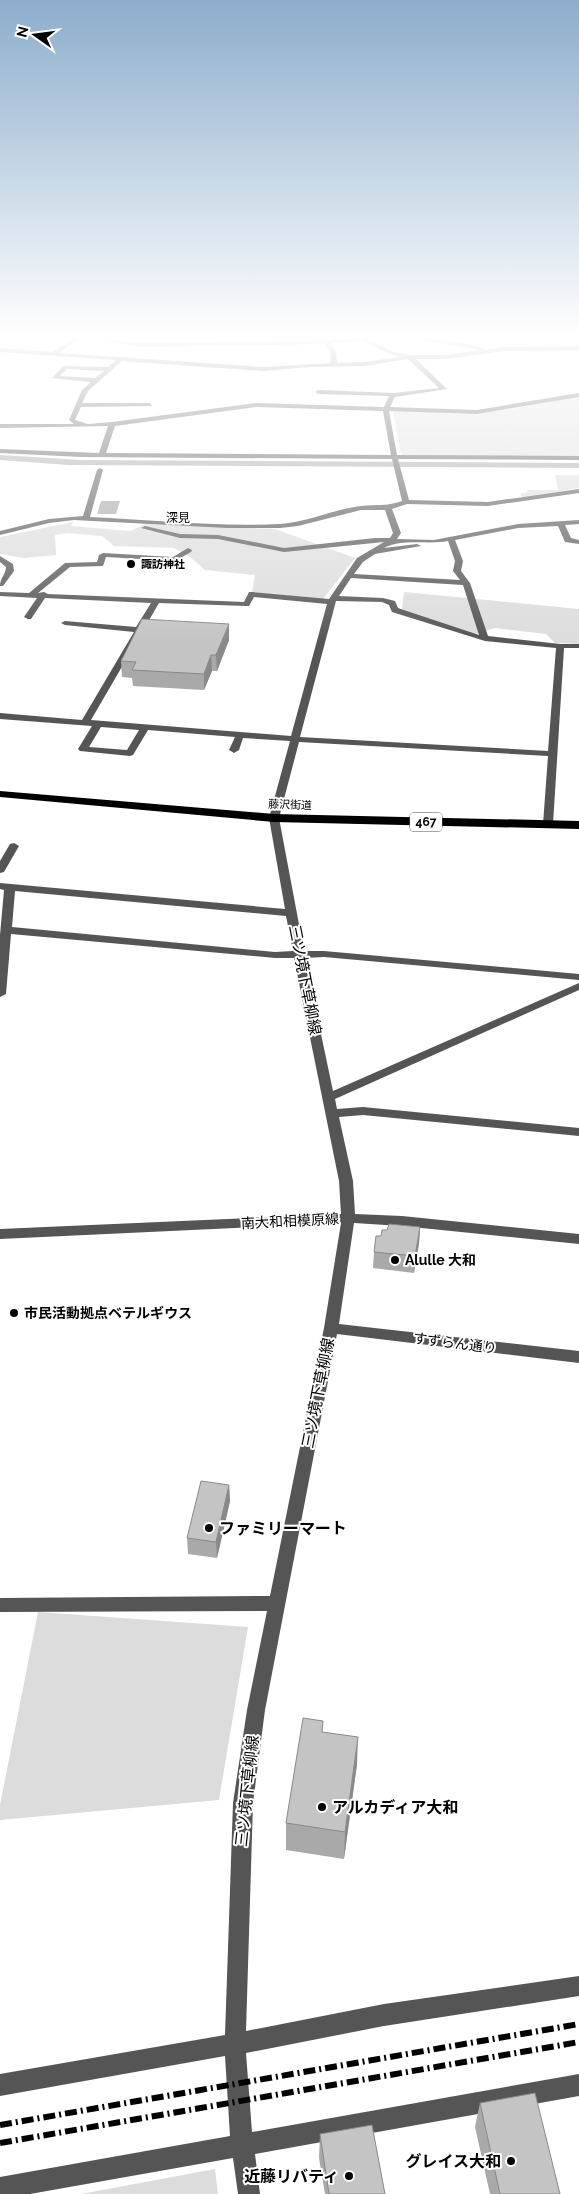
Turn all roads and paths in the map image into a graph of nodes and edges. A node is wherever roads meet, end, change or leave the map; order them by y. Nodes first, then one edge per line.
1 (107, 440) edge
2 (392, 440) edge
3 (0, 451) edge
4 (102, 456) junction
5 (395, 457) junction
6 (579, 458) edge
7 (100, 470) dead end
8 (579, 491) edge
9 (406, 502) junction
10 (388, 508) junction
11 (86, 518) junction
12 (560, 522) junction
13 (579, 522) edge
14 (139, 523) junction
15 (0, 534) edge
16 (451, 539) junction
17 (393, 540) junction
18 (434, 542) junction
19 (579, 542) edge
20 (188, 550) dead end
21 (372, 552) junction
22 (0, 558) edge
23 (350, 576) junction
24 (466, 583) junction
25 (0, 584) edge
26 (0, 594) edge
27 (32, 594) junction
28 (44, 594) junction
29 (157, 600) junction
30 (331, 600) junction
31 (28, 617) dead end
32 (66, 623) dead end
33 (139, 630) junction
34 (485, 639) junction
35 (560, 646) junction
36 (579, 646) edge
37 (0, 716) edge
38 (86, 723) junction
39 (98, 724) junction
40 (145, 727) junction
41 (240, 735) junction
42 (294, 739) junction
43 (234, 750) dead end
44 (553, 754) junction
45 (0, 794) edge
46 (274, 818) junction
47 (548, 824) junction
48 (579, 826) edge
49 (14, 846) dead end
50 (0, 870) edge
51 (5, 887) edge
52 (291, 913) junction
53 (6, 930) junction
54 (299, 955) junction
55 (579, 977) edge
56 (579, 986) edge
57 (0, 994) edge
58 (328, 1098) junction
59 (331, 1114) junction
60 (579, 1132) edge
61 (348, 1218) junction
62 (0, 1234) edge
63 (579, 1239) edge
64 (331, 1328) junction
65 (579, 1357) edge
66 (277, 1603) junction
67 (0, 1605) edge
68 (579, 1986) edge
69 (235, 2044) junction
70 (0, 2085) edge
71 (579, 2085) edge
72 (242, 2144) junction
73 (0, 2188) edge
74 (249, 2194) edge

1 - 4 street
2 - 5 street
3 - 4 street
4 - 5 street
5 - 6 street
5 - 9 street
7 - 11 street
8 - 9 street
9 - 10 street
10 - 14 street
10 - 17 street
11 - 14 street
11 - 15 street
12 - 13 street
12 - 16 street
12 - 19 street
14 - 17 street
16 - 18 street
16 - 24 street
17 - 18 street
17 - 21 street
18 - 21 street
20 - 27 street
21 - 23 street
22 - 25 street
23 - 24 street
23 - 30 street
24 - 34 street
26 - 27 street
27 - 28 street
28 - 29 street
28 - 31 street
29 - 30 street
29 - 33 street
30 - 34 street
30 - 42 street, 三ツ境下草柳線
32 - 33 street
33 - 38 street
34 - 35 street
35 - 36 street
35 - 44 street
37 - 38 street
38 - 39 street
39 - 40 street
39 - 40 street
40 - 41 street
41 - 42 street
41 - 43 street
42 - 44 street
42 - 46 street, 三ツ境下草柳線
44 - 47 street
45 - 46 highway, 藤沢街道 / 467
46 - 47 highway, 藤沢街道 / 467
46 - 52 street, 三ツ境下草柳線
47 - 48 highway, 藤沢街道 / 467
49 - 50 street
51 - 52 street
51 - 53 street
52 - 54 street, 三ツ境下草柳線
53 - 54 street
53 - 57 street
54 - 55 street
54 - 58 street, 三ツ境下草柳線
56 - 58 street
58 - 59 street, 三ツ境下草柳線
59 - 60 street
59 - 61 street, 三ツ境下草柳線
61 - 62 street, 南大和相模原線
61 - 63 street, 南大和相模原線
61 - 64 street, 三ツ境下草柳線
64 - 65 street, すずらん通り
64 - 66 street, 三ツ境下草柳線
66 - 67 street
66 - 69 street, 三ツ境下草柳線
68 - 69 street
69 - 70 street
69 - 72 street, 三ツ境下草柳線
71 - 72 street
72 - 73 street
72 - 74 street, 三ツ境下草柳線

